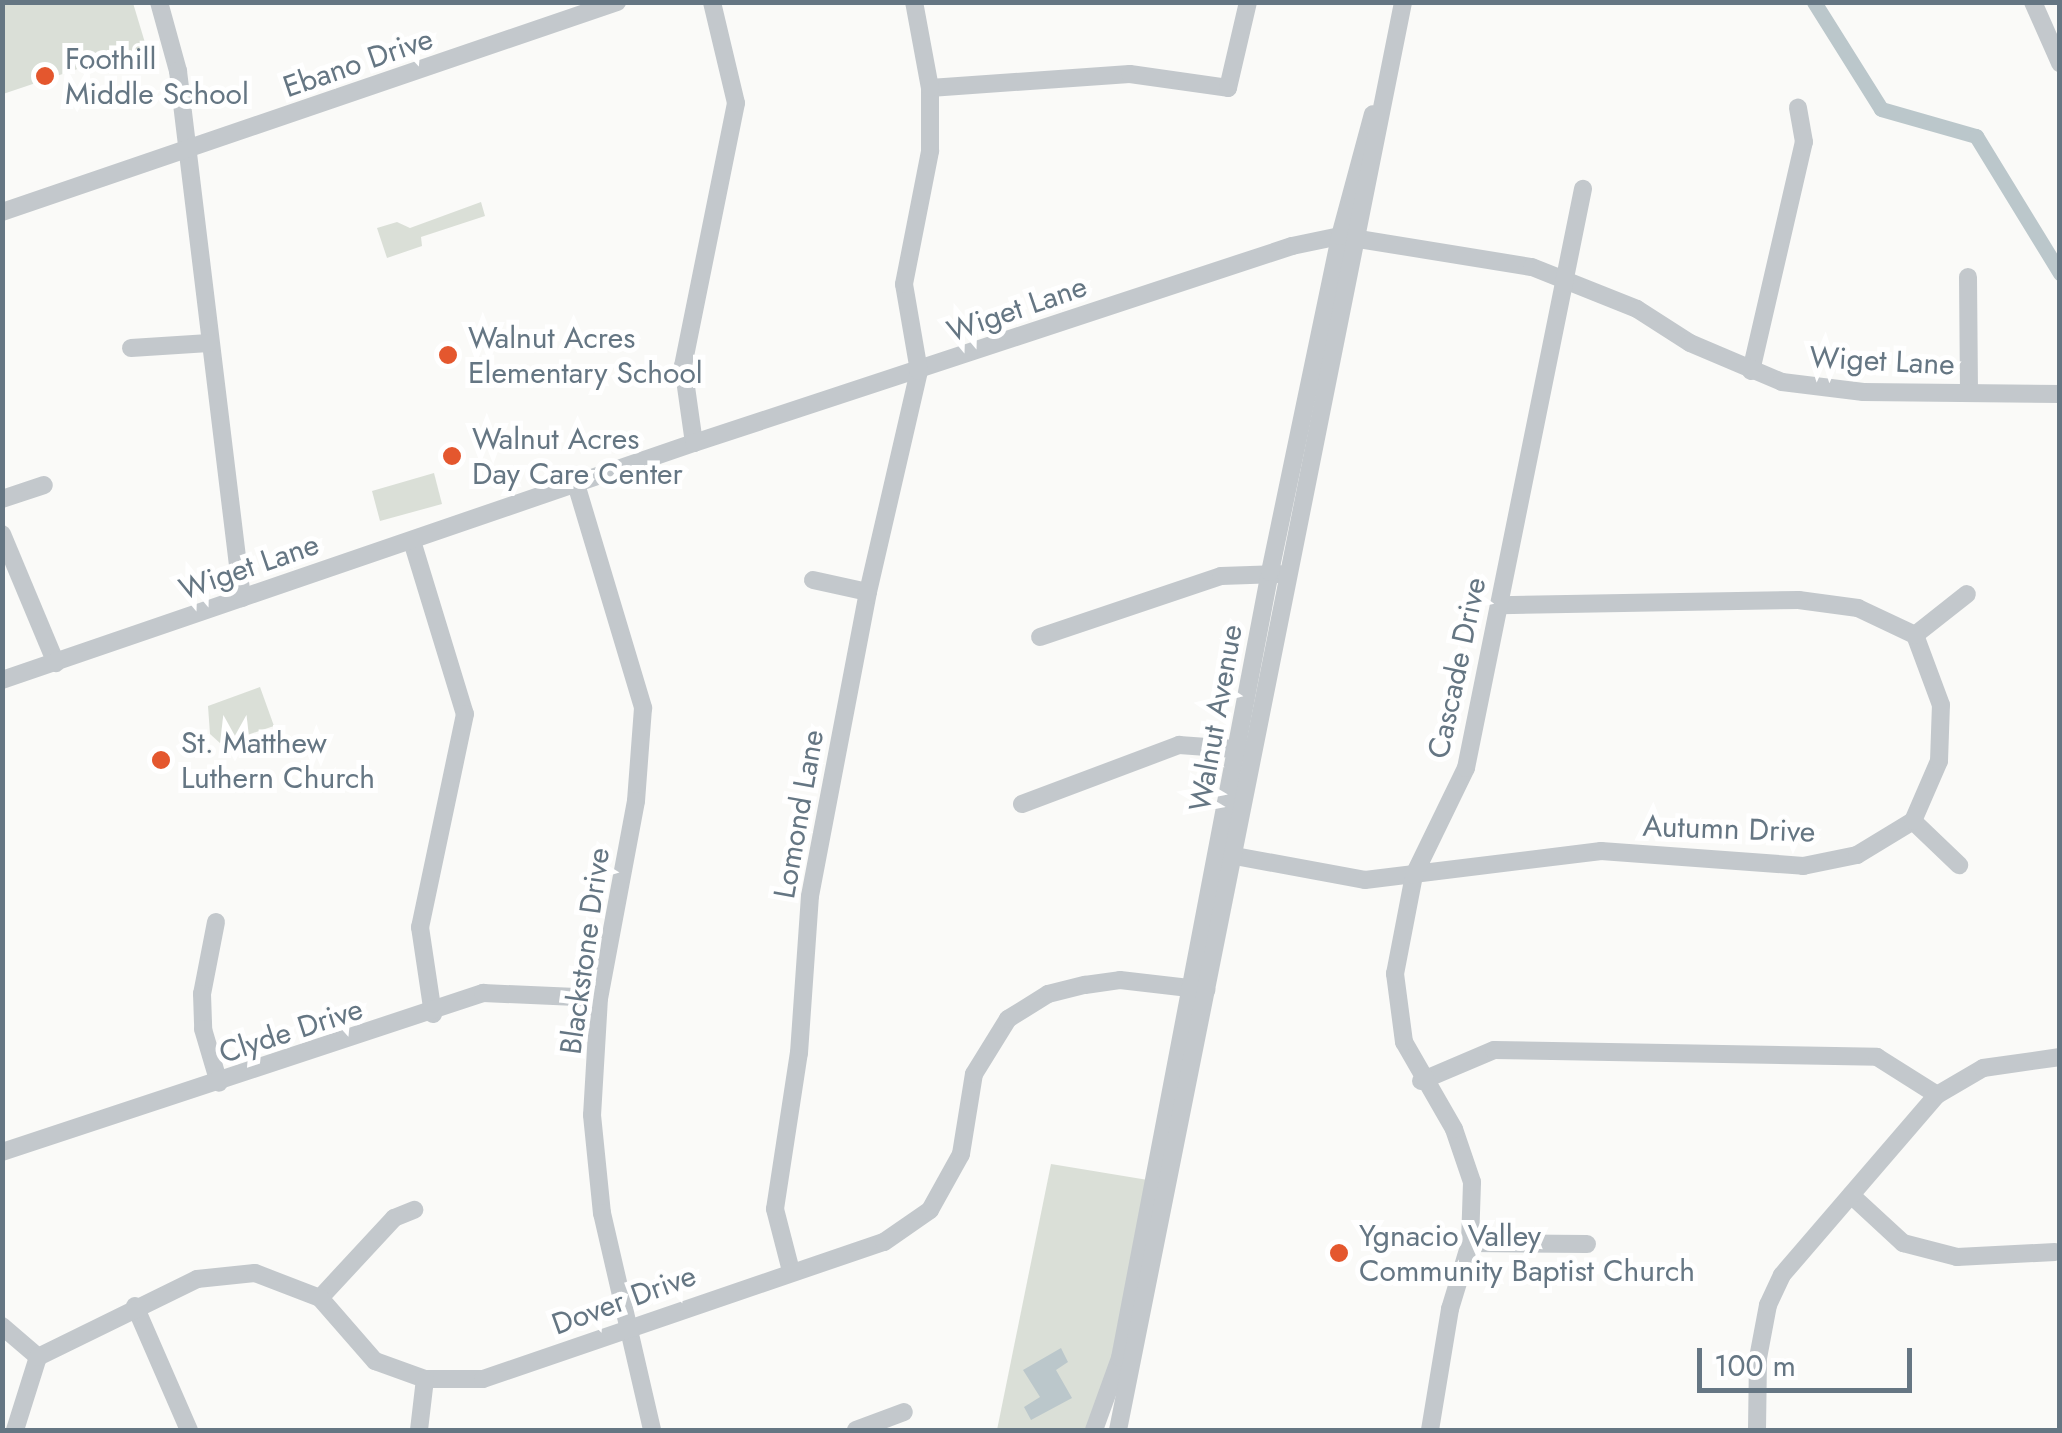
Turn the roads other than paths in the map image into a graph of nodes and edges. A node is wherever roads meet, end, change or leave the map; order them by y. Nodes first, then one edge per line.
1 (160, 2) edge
2 (617, 2) edge
3 (712, 2) edge
4 (914, 2) edge
5 (1248, 2) edge
6 (2033, 2) edge
7 (1401, 10) edge
8 (2060, 63) edge
9 (930, 88) junction
10 (1798, 108) dead end
11 (185, 152) junction
12 (1583, 189) dead end
13 (2, 212) edge
14 (1350, 236) junction
15 (1564, 278) junction
16 (1968, 278) dead end
17 (209, 343) junction
18 (131, 348) dead end
19 (920, 371) junction
20 (1751, 371) junction
21 (1970, 392) junction
22 (2060, 394) edge
23 (694, 443) junction
24 (576, 484) junction
25 (44, 485) dead end
26 (2, 499) edge
27 (2, 534) edge
28 (412, 541) junction
29 (1270, 572) junction
30 (1290, 576) junction
31 (813, 580) dead end
32 (868, 592) junction
33 (1967, 594) dead end
34 (242, 598) junction
35 (1500, 605) junction
36 (1914, 635) junction
37 (1040, 637) dead end
38 (56, 663) junction
39 (2, 680) edge
40 (1246, 750) junction
41 (1022, 804) dead end
42 (1913, 822) junction
43 (1227, 854) junction
44 (1959, 865) dead end
45 (1414, 875) junction
46 (216, 922) dead end
47 (1197, 988) junction
48 (600, 998) junction
49 (433, 1014) junction
50 (2060, 1057) edge
51 (1421, 1081) junction
52 (219, 1083) junction
53 (1937, 1095) junction
54 (2, 1152) edge
55 (1851, 1195) junction
56 (414, 1210) dead end
57 (1470, 1243) junction
58 (1587, 1244) dead end
59 (2055, 1252) dead end
60 (791, 1272) junction
61 (320, 1298) junction
62 (134, 1306) junction
63 (2, 1326) edge
64 (625, 1330) junction
65 (38, 1356) junction
66 (425, 1379) junction
67 (904, 1412) dead end
68 (1098, 1424) edge
69 (1124, 1429) edge
70 (15, 1430) edge
71 (189, 1430) edge
72 (418, 1430) edge
73 (652, 1430) edge
74 (856, 1430) edge
75 (1430, 1430) edge
76 (1758, 1430) edge

1 - 11 street
2 - 11 street, Ebano Drive
3 - 23 street
4 - 9 street
5 - 9 street
6 - 8 street
7 - 14 street, Walnut Avenue
9 - 19 street
10 - 20 street
11 - 13 street, Ebano Drive
11 - 17 street
12 - 15 street, Cascade Drive
14 - 15 street, Wiget Lane
14 - 19 street, Wiget Lane
14 - 29 street, Walnut Avenue
14 - 30 street, Walnut Avenue
15 - 20 street, Wiget Lane
15 - 35 street, Cascade Drive
16 - 21 street
17 - 18 street
17 - 34 street
19 - 23 street, Wiget Lane
19 - 32 street, Lomond Lane
20 - 21 street, Wiget Lane
21 - 22 street, Wiget Lane
23 - 24 street, Wiget Lane
24 - 28 street, Wiget Lane
24 - 48 street, Blackstone Drive
25 - 26 street
27 - 38 street
28 - 34 street, Wiget Lane
28 - 49 street
29 - 30 street
29 - 37 street
29 - 40 street, Walnut Avenue
30 - 40 street, Walnut Avenue
31 - 32 street
32 - 60 street, Lomond Lane
33 - 36 street
34 - 38 street, Wiget Lane
35 - 36 street
35 - 45 street, Cascade Drive
36 - 42 street
38 - 39 street, Wiget Lane
40 - 41 street
40 - 43 street, Walnut Avenue
42 - 44 street
42 - 45 street, Autumn Drive
43 - 45 street, Autumn Drive
43 - 47 street, Walnut Avenue
45 - 51 street, Cascade Drive
46 - 52 street
47 - 60 street, Dover Drive
47 - 68 street, Walnut Avenue
47 - 69 street, Walnut Avenue
48 - 49 street, Clyde Drive
48 - 64 street, Blackstone Drive
49 - 52 street, Clyde Drive
50 - 53 street
51 - 53 street
51 - 57 street, Cascade Drive
52 - 54 street, Clyde Drive
53 - 55 street
55 - 59 street
55 - 76 street
56 - 61 street
57 - 58 street
57 - 75 street, Cascade Drive
60 - 64 street, Dover Drive
61 - 62 street, Dover Drive
61 - 66 street, Dover Drive
62 - 65 street, Dover Drive
62 - 71 street
63 - 65 street
64 - 66 street, Dover Drive
64 - 73 street, Blackstone Drive
65 - 70 street
66 - 72 street
67 - 74 street
68 - 69 street

